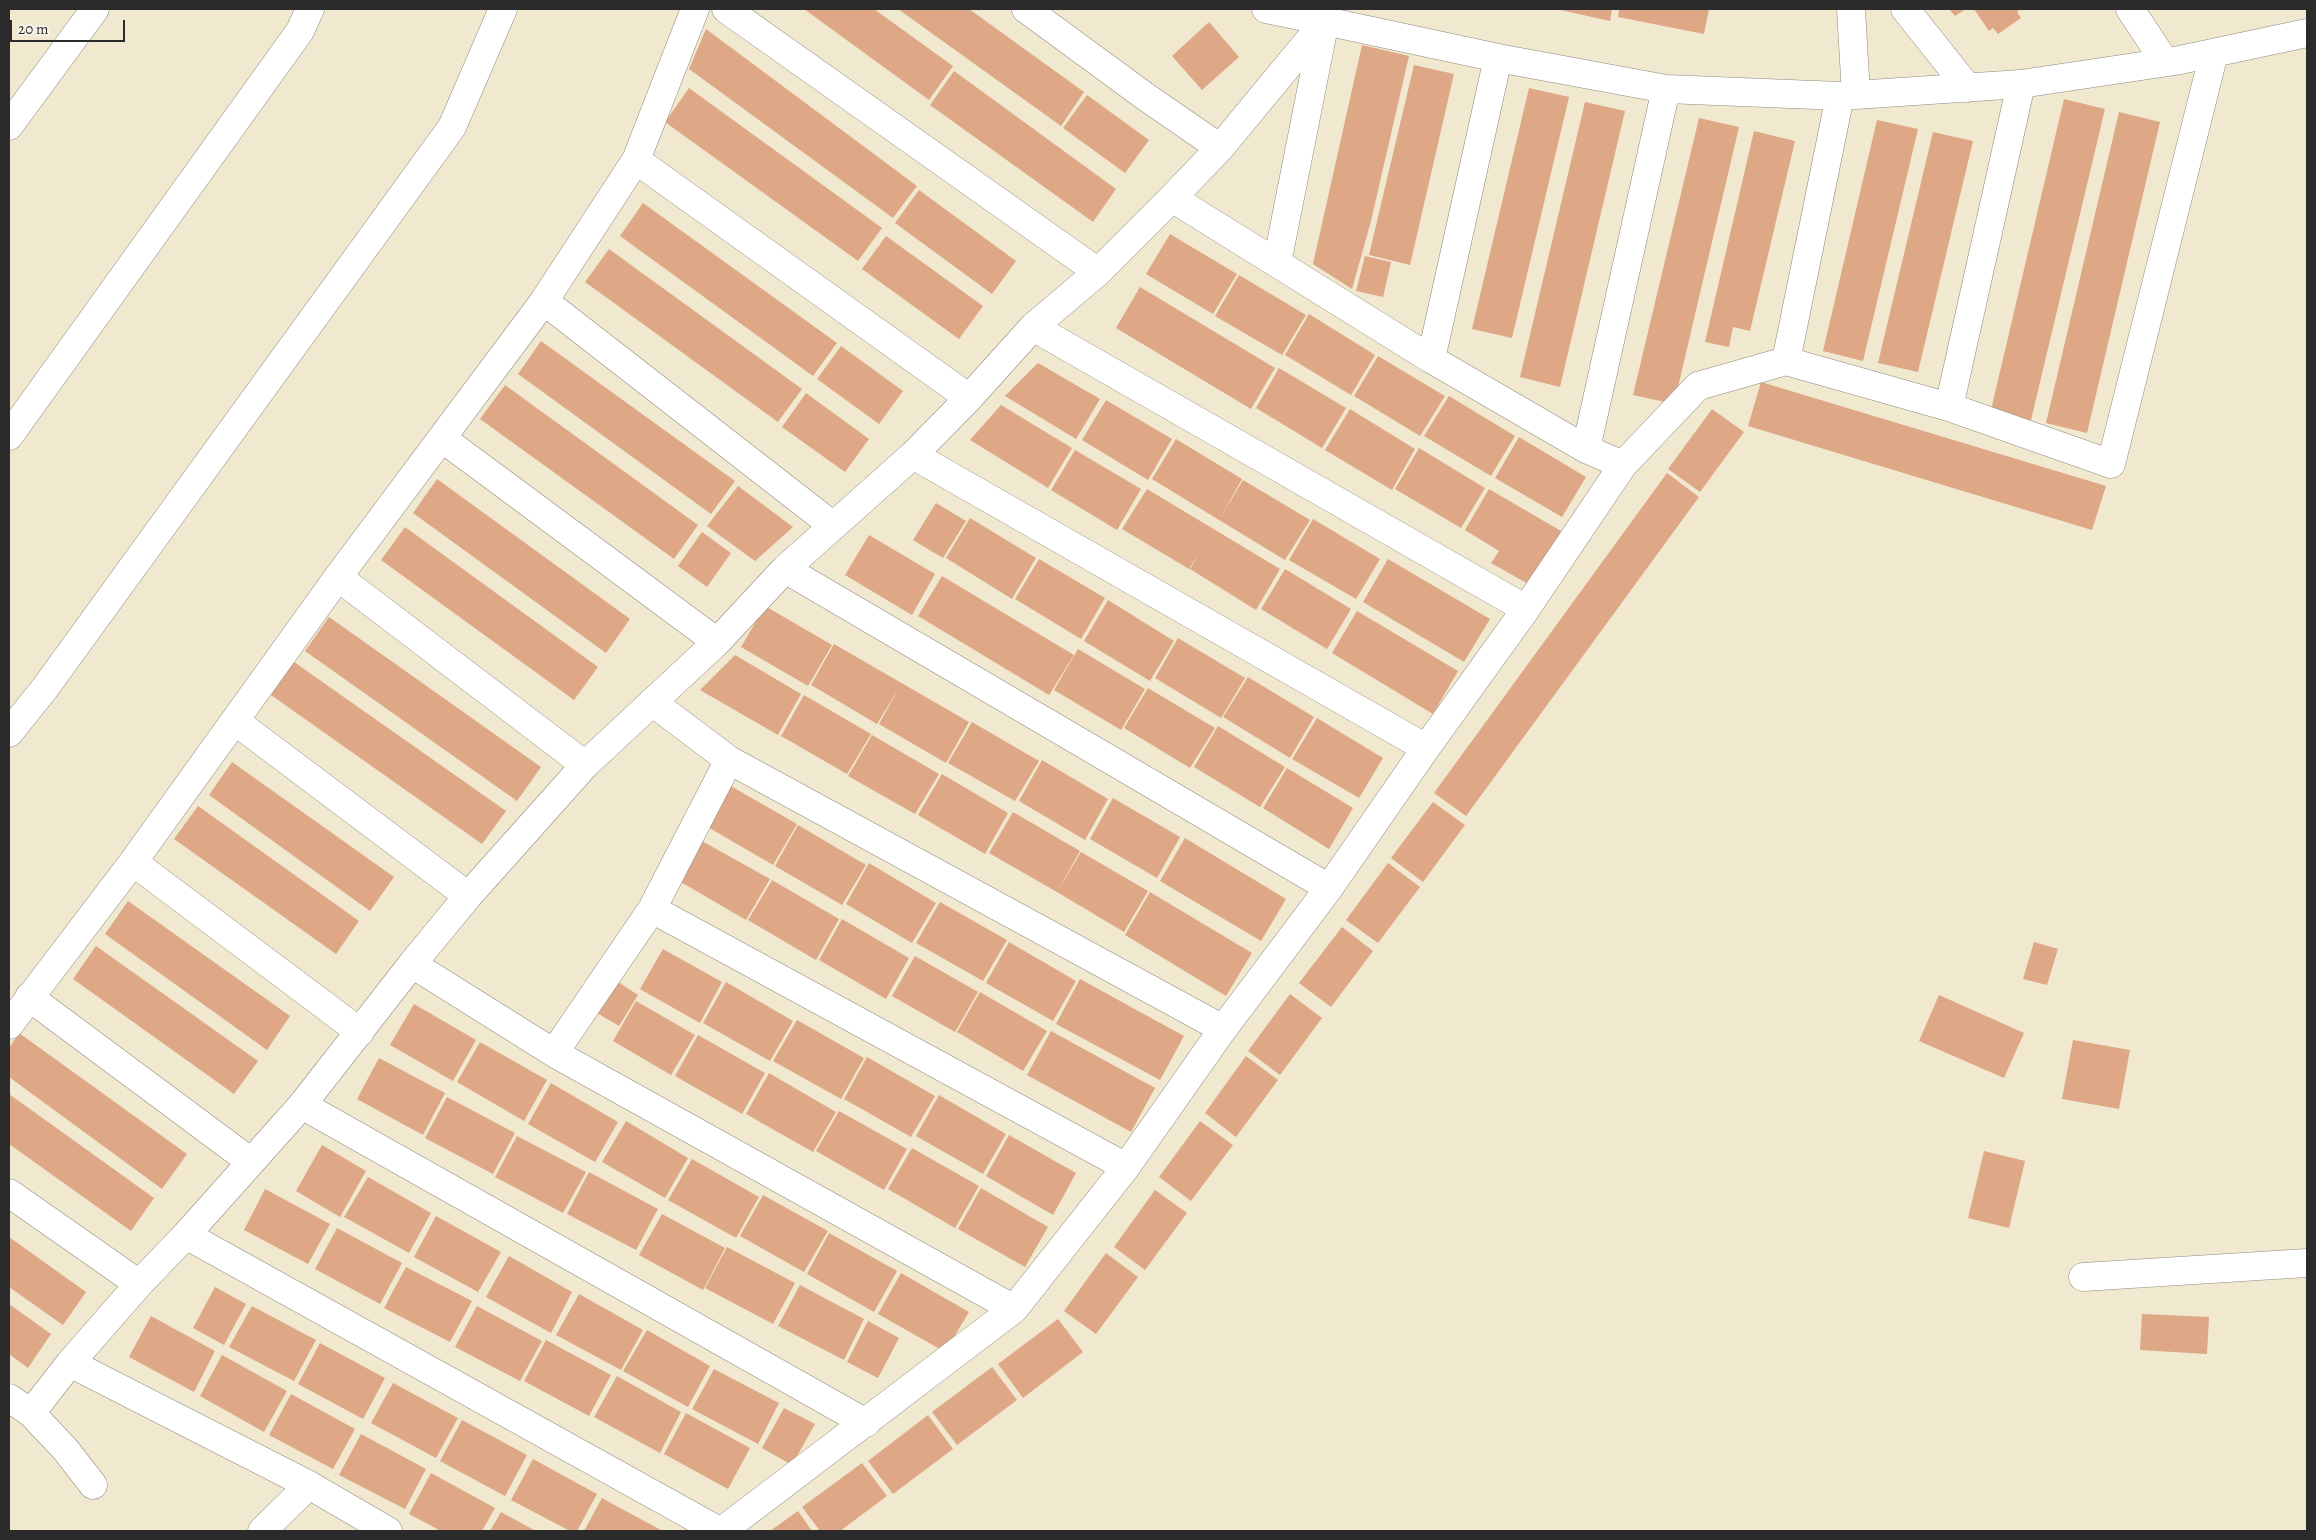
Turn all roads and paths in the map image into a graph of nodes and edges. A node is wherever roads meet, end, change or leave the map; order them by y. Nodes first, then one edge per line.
1 (95, 9) edge
2 (310, 9) edge
3 (503, 9) edge
4 (695, 9) edge
5 (726, 9) edge
6 (1026, 9) edge
7 (1266, 9) edge
8 (1851, 9) edge
9 (1905, 9) edge
10 (2130, 9) edge
11 (1325, 21) junction
12 (2307, 32) edge
13 (2214, 53) junction
14 (1498, 58) junction
15 (2165, 62) junction
16 (2021, 84) junction
17 (1968, 88) junction
18 (1666, 89) junction
19 (1848, 95) junction
20 (9, 126) edge
21 (1220, 148) junction
22 (636, 160) junction
23 (1172, 198) junction
24 (1277, 263) junction
25 (1098, 272) junction
26 (544, 301) junction
27 (1033, 327) junction
28 (1431, 359) junction
29 (1786, 361) junction
30 (969, 398) junction
31 (1950, 407) junction
32 (9, 436) edge
33 (443, 439) junction
34 (1586, 448) junction
35 (913, 456) junction
36 (1623, 465) junction
37 (832, 525) junction
38 (784, 568) junction
39 (338, 577) junction
40 (1526, 610) junction
41 (717, 642) junction
42 (652, 702) junction
43 (236, 721) junction
44 (9, 733) edge
45 (1426, 748) junction
46 (729, 760) junction
47 (585, 765) junction
48 (133, 862) junction
49 (1329, 888) junction
50 (468, 896) junction
51 (652, 909) junction
52 (412, 964) junction
53 (29, 997) junction
54 (9, 1025) edge
55 (1223, 1029) junction
56 (360, 1032) junction
57 (554, 1054) junction
58 (302, 1105) junction
59 (251, 1162) junction
60 (1126, 1167) junction
61 (9, 1193) edge
62 (186, 1235) junction
63 (2307, 1263) edge
64 (2083, 1277) dead end
65 (139, 1284) junction
66 (1014, 1310) junction
67 (70, 1362) junction
68 (9, 1398) edge
69 (31, 1413) junction
70 (866, 1423) junction
71 (92, 1485) dead end
72 (309, 1485) junction
73 (262, 1531) edge
74 (388, 1531) edge
75 (721, 1531) edge

1 - 20 street
2 - 32 street
3 - 44 street
4 - 22 street
5 - 25 street
6 - 21 street
7 - 11 street
8 - 19 street
9 - 17 street
10 - 15 street
11 - 14 street
11 - 21 street
11 - 24 street
12 - 13 street
13 - 15 street
13 - 31 street
14 - 18 street
14 - 28 street
15 - 16 street
16 - 17 street
16 - 31 street
17 - 19 street
18 - 19 street
18 - 34 street
19 - 29 street
21 - 23 street
22 - 26 street
22 - 30 street
23 - 24 street
23 - 25 street
24 - 28 street
25 - 27 street
26 - 33 street
26 - 37 street
27 - 30 street
27 - 40 street
28 - 34 street
29 - 31 street
29 - 36 street
30 - 35 street
33 - 39 street
33 - 41 street
34 - 36 street
35 - 37 street
35 - 45 street
36 - 40 street
37 - 38 street
38 - 41 street
38 - 49 street
39 - 43 street
39 - 47 street
40 - 45 street
41 - 42 street
42 - 46 street
42 - 47 street
43 - 48 street
43 - 50 street
45 - 49 street
46 - 51 street
46 - 55 street
47 - 50 street
48 - 53 street
48 - 56 street
49 - 55 street
50 - 52 street
51 - 57 street
51 - 60 street
52 - 56 street
52 - 57 street
53 - 54 street
53 - 59 street
55 - 60 street
56 - 58 street
57 - 66 street
58 - 59 street
58 - 70 street
59 - 62 street
60 - 66 street
61 - 65 street
62 - 65 street
62 - 75 street
63 - 64 street
65 - 67 street
66 - 70 street
67 - 69 street
67 - 72 street
68 - 69 street
69 - 71 street
70 - 75 street
72 - 73 street
72 - 74 street

